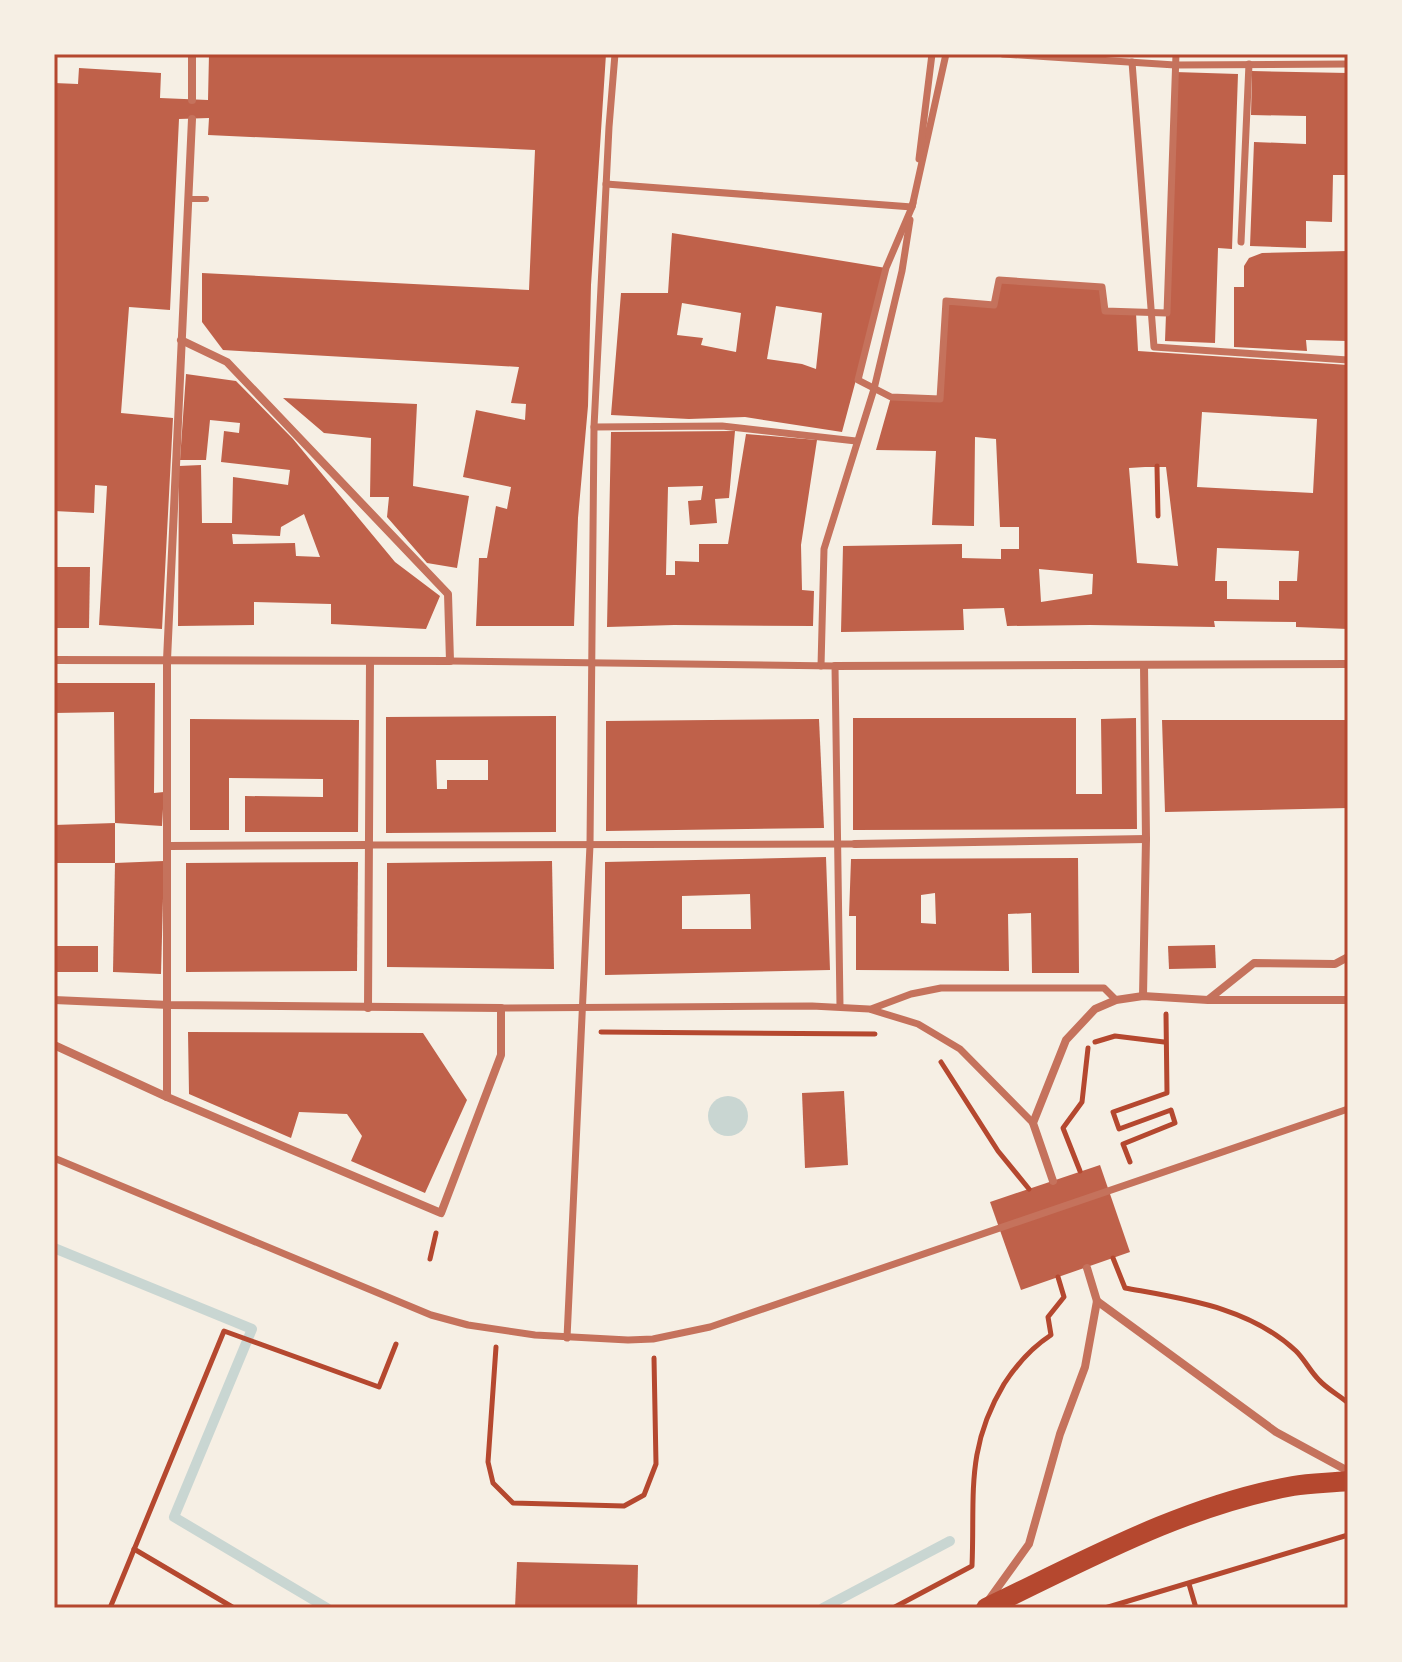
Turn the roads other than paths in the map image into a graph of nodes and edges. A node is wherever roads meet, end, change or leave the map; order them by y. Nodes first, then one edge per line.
1 (192, 54) edge
2 (615, 54) edge
3 (932, 54) edge
4 (946, 54) edge
5 (1003, 54) edge
6 (1176, 54) edge
7 (1325, 54) edge
8 (1132, 62) junction
9 (1325, 63) junction
10 (1249, 64) junction
11 (1348, 64) edge
12 (1175, 65) junction
13 (192, 100) dead end
14 (192, 119) dead end
15 (606, 184) junction
16 (190, 199) junction
17 (206, 199) dead end
18 (912, 207) junction
19 (1241, 242) dead end
20 (1150, 313) junction
21 (181, 340) junction
22 (1348, 360) edge
23 (874, 389) junction
24 (594, 427) junction
25 (856, 441) junction
26 (54, 660) edge
27 (167, 660) junction
28 (450, 661) junction
29 (370, 662) junction
30 (591, 663) junction
31 (1348, 664) edge
32 (1144, 665) junction
33 (821, 666) junction
34 (835, 666) junction
35 (1146, 839) junction
36 (837, 844) junction
37 (855, 844) joint
38 (369, 845) junction
39 (590, 845) junction
40 (169, 846) junction
41 (1348, 957) edge
42 (1143, 996) junction
43 (54, 1000) edge
44 (1116, 1000) junction
45 (1208, 1000) junction
46 (1348, 1000) edge
47 (169, 1005) junction
48 (840, 1006) junction
49 (368, 1008) junction
50 (501, 1008) junction
51 (581, 1008) junction
52 (869, 1009) junction
53 (54, 1045) edge
54 (167, 1097) junction
55 (1348, 1109) edge
56 (1033, 1123) junction
57 (54, 1158) edge
58 (1053, 1181) dead end
59 (1087, 1268) dead end
60 (1097, 1301) junction
61 (567, 1338) junction
62 (1348, 1471) edge
63 (1348, 1481) edge
64 (984, 1608) edge

1 - 13 street
2 - 15 street
3 - 18 street
4 - 18 street
5 - 8 street
6 - 12 street
7 - 9 street
8 - 12 street
8 - 20 street
9 - 10 street
9 - 11 street
10 - 12 street
10 - 19 street
12 - 20 street
14 - 16 street
15 - 18 street
15 - 24 street
16 - 17 lane
16 - 21 street
18 - 23 street
18 - 23 street
20 - 22 street
20 - 23 street
21 - 27 street
21 - 28 street
23 - 25 street
24 - 25 street
24 - 30 street
25 - 33 street
26 - 27 street
27 - 29 street
27 - 40 street
28 - 29 street
28 - 30 street
29 - 38 street
30 - 33 street
30 - 39 street
31 - 32 street
32 - 34 street
32 - 35 street
33 - 34 street
34 - 36 street
35 - 37 street
35 - 42 street
36 - 37 street
36 - 39 street
36 - 48 street
38 - 39 street
38 - 40 street
38 - 49 street
39 - 51 street
40 - 47 street
41 - 45 street
42 - 44 street
42 - 45 street
43 - 47 street
44 - 52 street
44 - 56 street
45 - 46 street
47 - 49 street
47 - 54 street
48 - 51 street
48 - 52 street
49 - 50 street
50 - 51 street
50 - 54 street
51 - 61 street
52 - 56 street
53 - 54 street
55 - 61 street
56 - 58 street
57 - 61 street
59 - 60 street
60 - 62 street
60 - 64 street
63 - 64 main road

